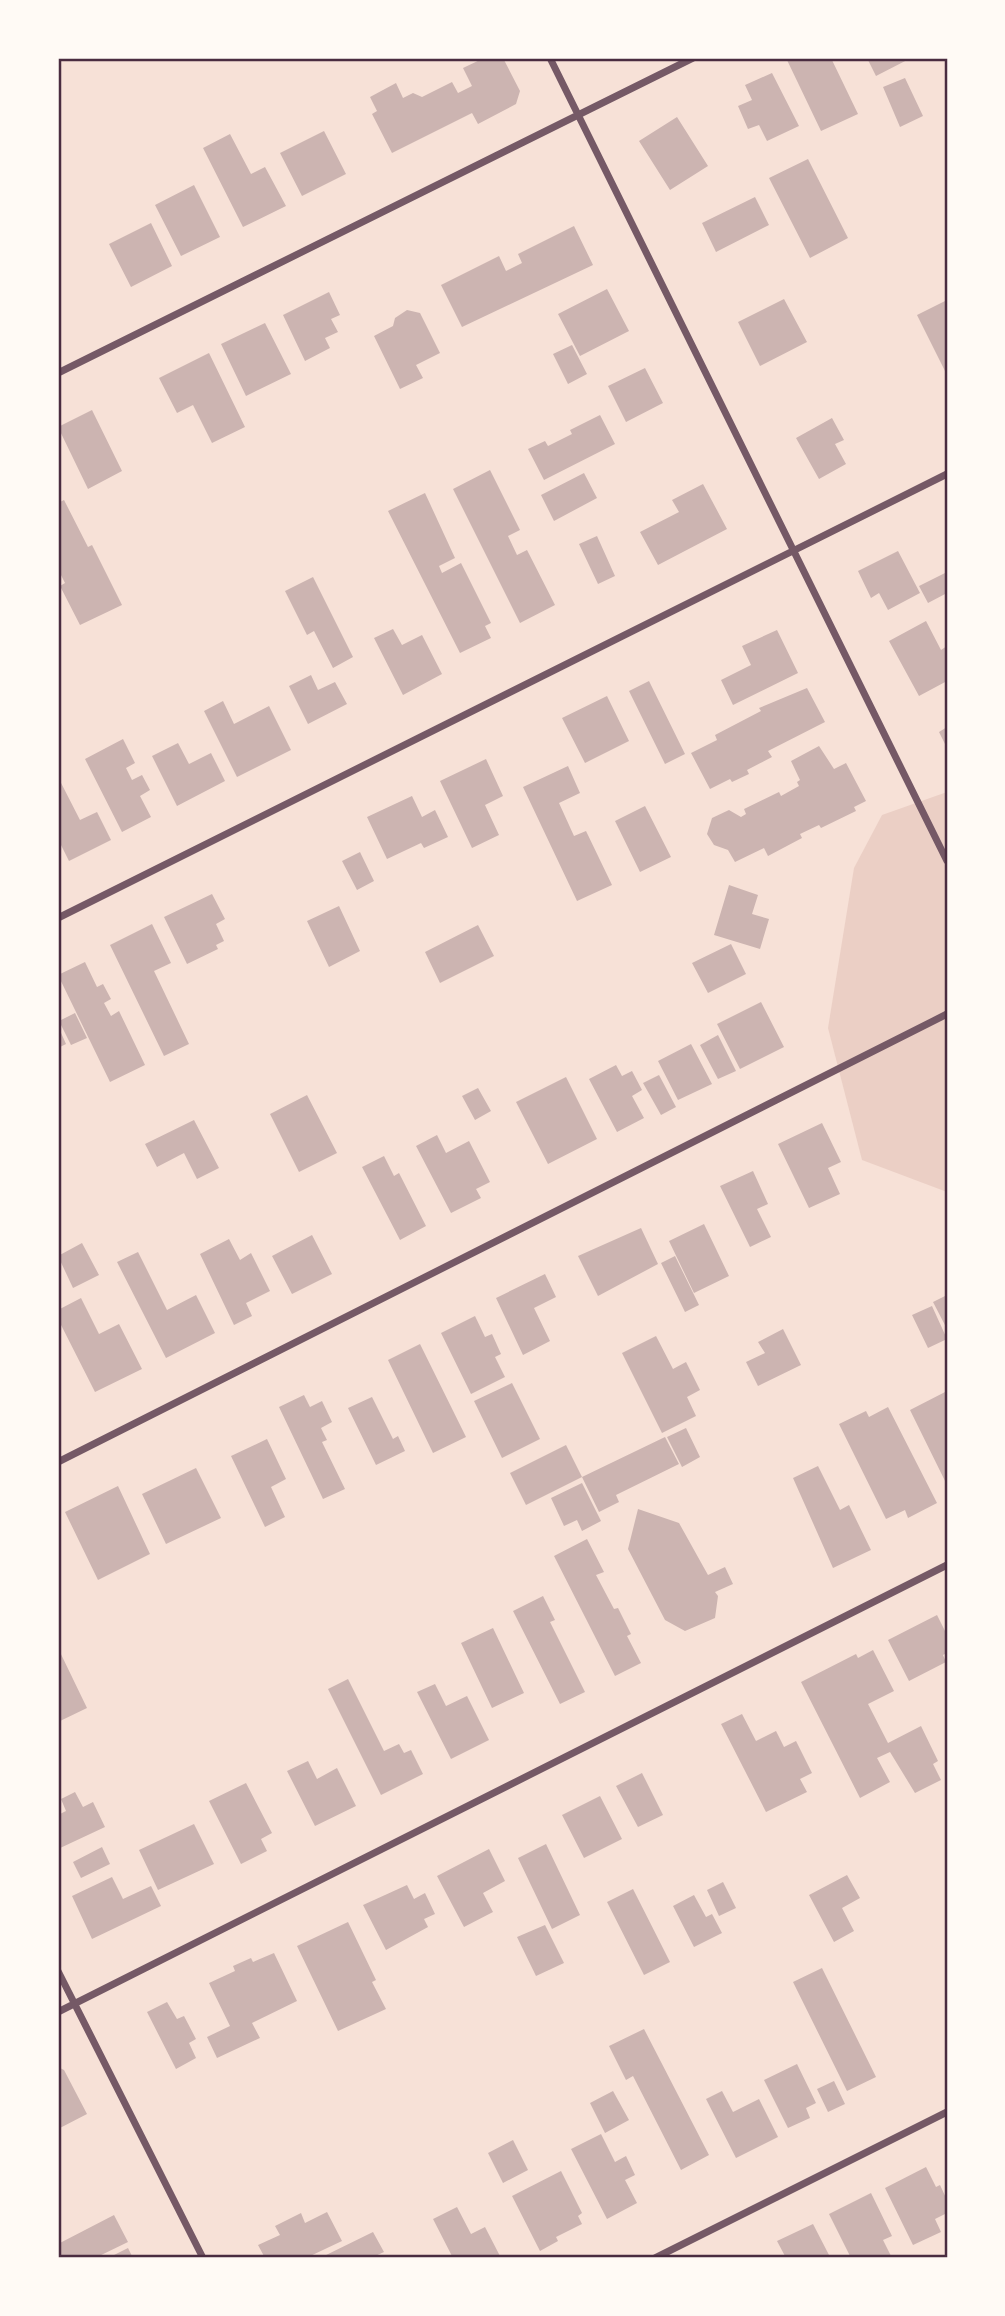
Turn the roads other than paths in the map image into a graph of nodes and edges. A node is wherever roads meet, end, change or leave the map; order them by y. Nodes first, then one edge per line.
1 (550, 58) edge
2 (693, 58) edge
3 (579, 114) junction
4 (58, 373) edge
5 (947, 474) edge
6 (792, 549) junction
7 (947, 861) edge
8 (58, 918) edge
9 (947, 1014) edge
10 (58, 1462) edge
11 (947, 1566) edge
12 (58, 1971) edge
13 (74, 2004) junction
14 (58, 2012) edge
15 (947, 2112) edge
16 (204, 2258) edge
17 (655, 2258) edge

1 - 3 street
2 - 3 street
3 - 4 street
3 - 6 street
5 - 6 street
6 - 7 street
6 - 8 street
9 - 10 street
11 - 13 street
12 - 13 street
13 - 14 street
13 - 16 street
15 - 17 street

